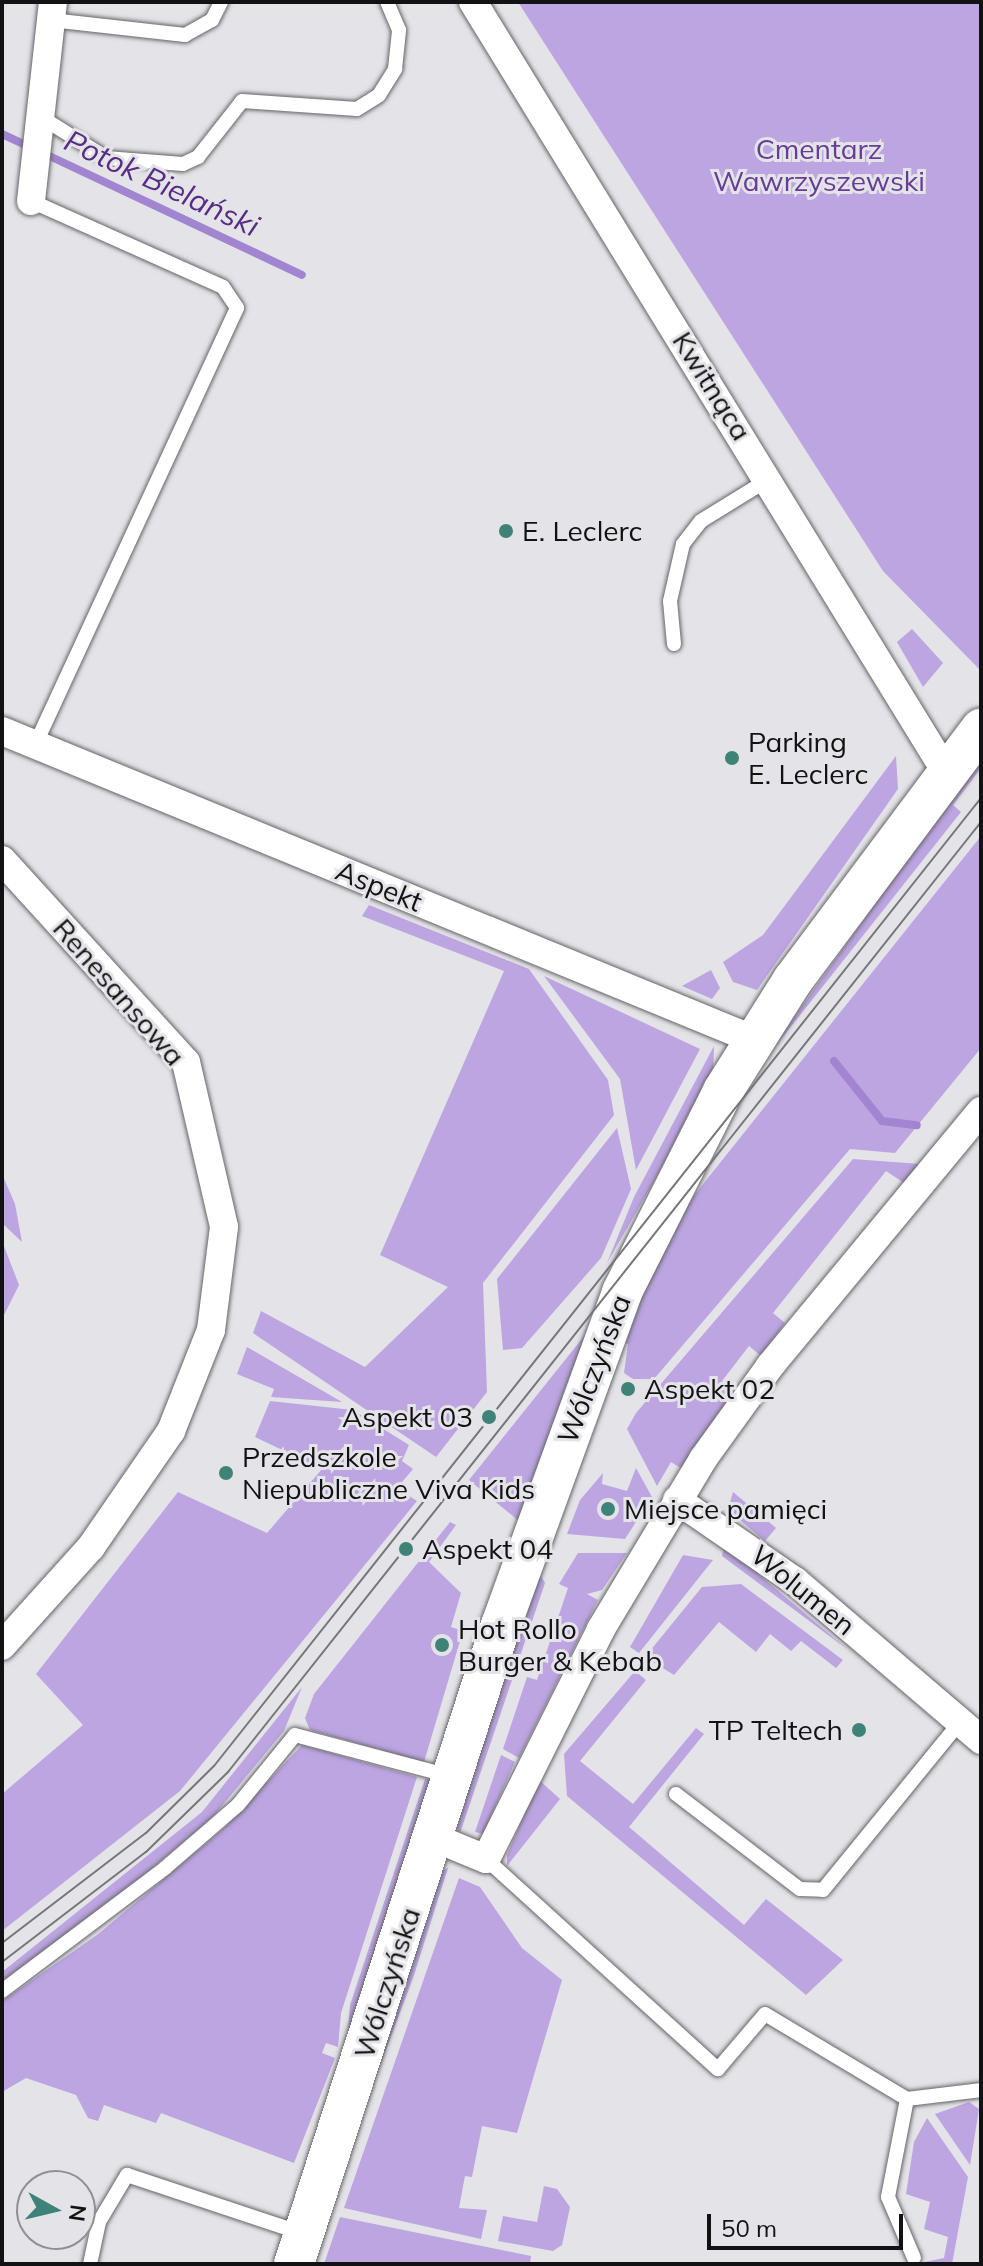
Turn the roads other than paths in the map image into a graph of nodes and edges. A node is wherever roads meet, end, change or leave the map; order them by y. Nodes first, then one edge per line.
1 (221, 2) edge
2 (387, 2) edge
3 (473, 2) edge
4 (52, 11) edge
5 (39, 126) junction
6 (31, 201) joint
7 (769, 479) junction
8 (674, 644) dead end
9 (981, 729) edge
10 (2, 731) edge
11 (36, 744) junction
12 (946, 772) junction
13 (2, 860) edge
14 (755, 1040) junction
15 (981, 1111) edge
16 (677, 1500) junction
17 (2, 1646) edge
18 (970, 1731) edge
19 (453, 1777) junction
20 (676, 1794) dead end
21 (435, 1838) junction
22 (486, 1859) junction
23 (2, 1991) edge
24 (981, 2090) edge
25 (907, 2099) junction
26 (299, 2249) edge
27 (914, 2258) dead end
28 (90, 2264) edge

1 - 4 lane
2 - 5 lane
3 - 7 street, Kwitnąca
4 - 5 street
5 - 6 street
6 - 11 lane
7 - 8 lane
7 - 12 street, Kwitnąca
9 - 12 main road, Wólczyńska
10 - 11 street, Aspekt
11 - 14 street, Aspekt
12 - 14 main road, Wólczyńska
13 - 17 street, Renesansowa
14 - 19 main road, Wólczyńska
15 - 16 street
16 - 18 street, Wolumen
16 - 22 street
18 - 20 lane
19 - 21 main road, Wólczyńska
19 - 23 lane
21 - 22 street
21 - 26 main road, Wólczyńska
22 - 25 lane
24 - 25 lane
25 - 27 lane
26 - 28 lane

